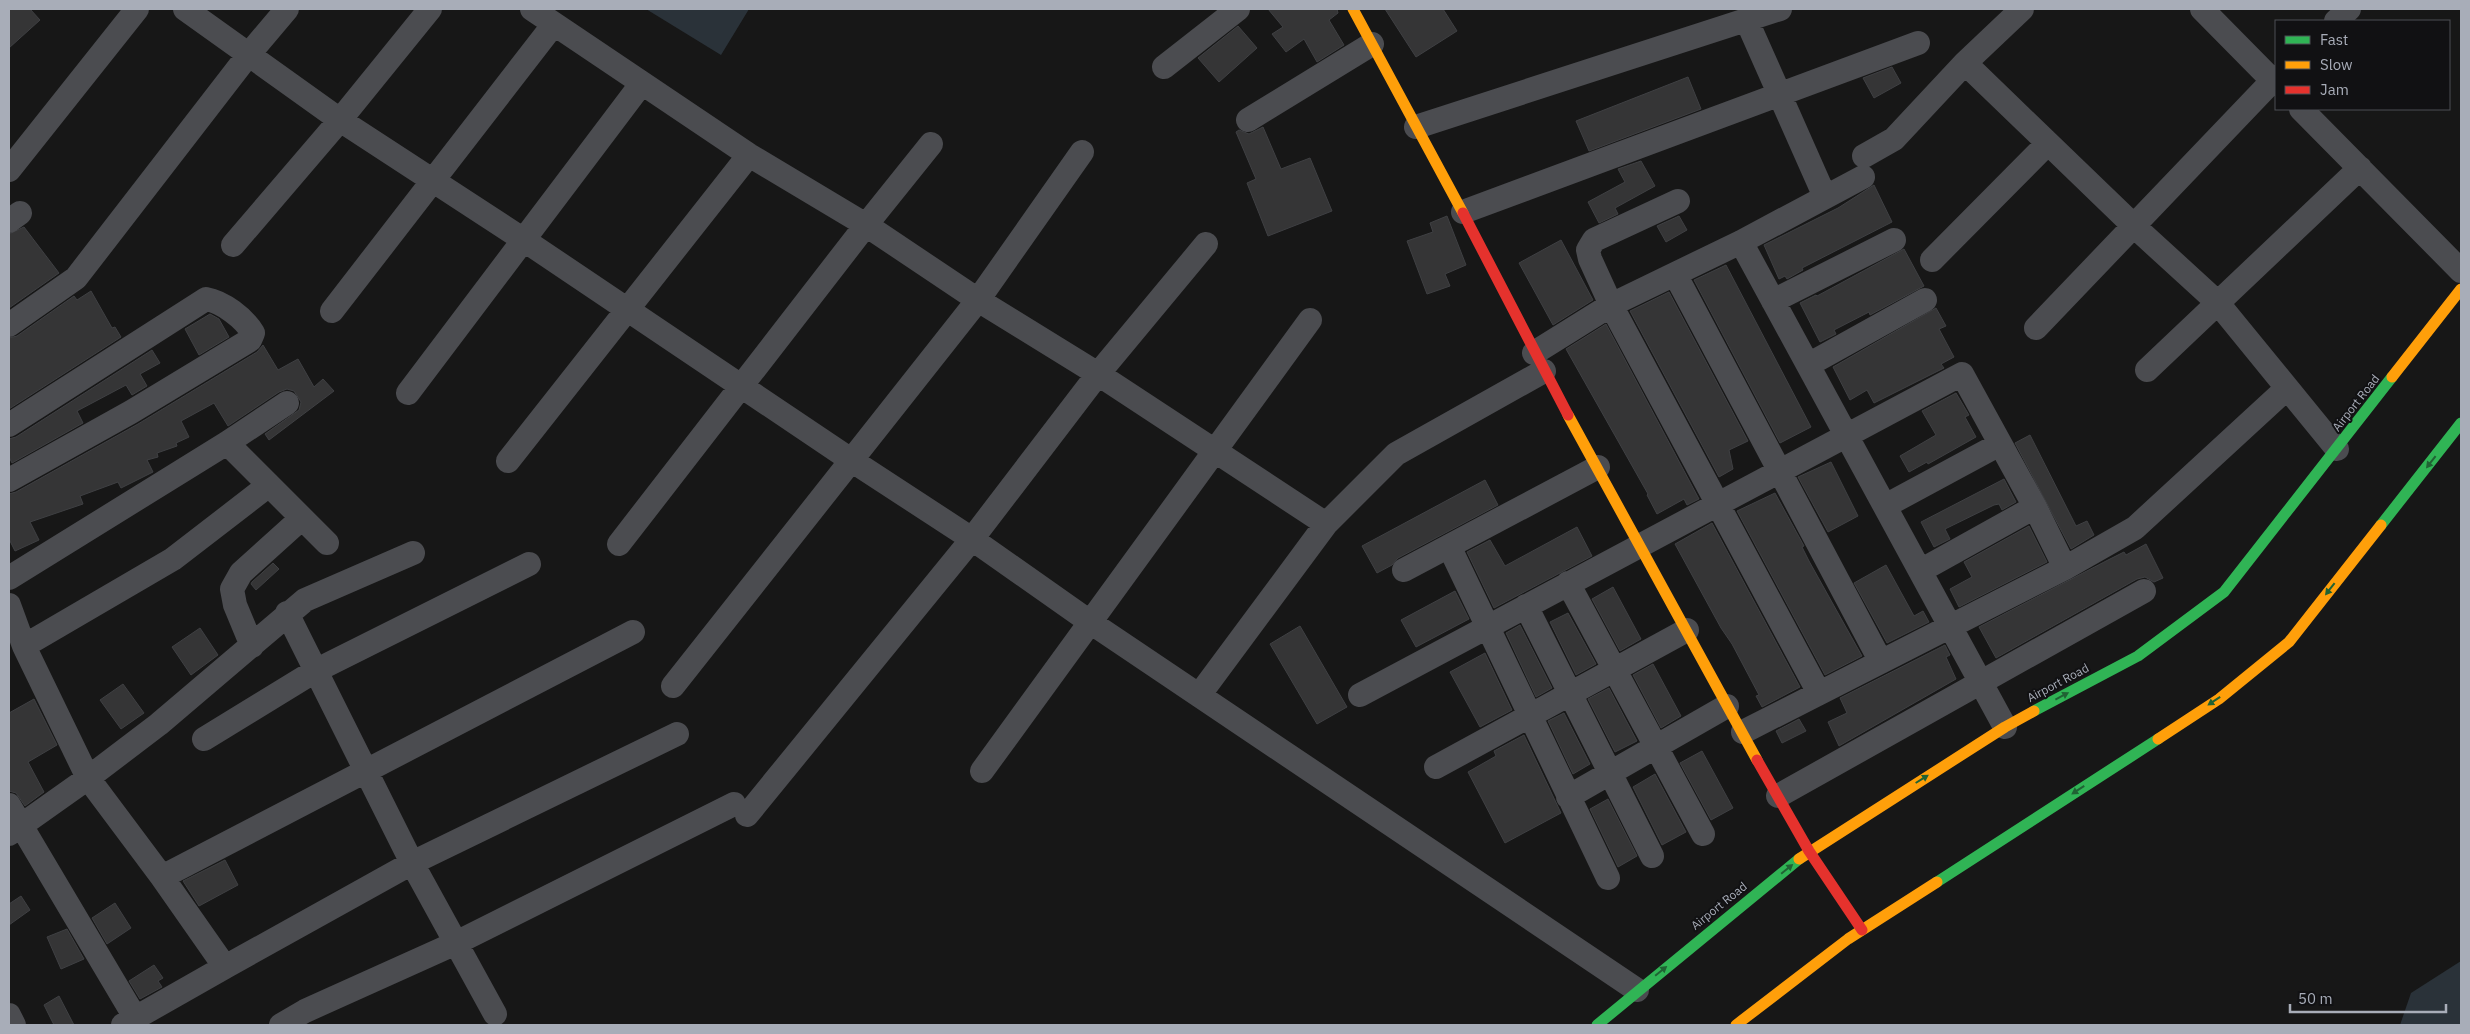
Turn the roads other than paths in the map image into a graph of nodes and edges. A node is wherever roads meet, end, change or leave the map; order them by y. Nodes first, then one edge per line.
1 (137, 9) edge
2 (185, 9) edge
3 (287, 9) edge
4 (430, 9) edge
5 (532, 9) edge
6 (1238, 9) edge
7 (1353, 9) edge
8 (1780, 9) edge
9 (2022, 9) edge
10 (2202, 9) edge
11 (2349, 9) edge
12 (2337, 20) edge
13 (1747, 21) junction
14 (554, 24) junction
15 (1918, 43) dead end
16 (1372, 44) junction
17 (249, 54) junction
18 (1965, 63) junction
19 (1164, 67) dead end
20 (2275, 80) edge
21 (642, 83) junction
22 (1778, 94) junction
23 (2302, 110) edge
24 (340, 120) junction
25 (1248, 120) dead end
26 (1416, 127) junction
27 (2048, 143) junction
28 (931, 144) dead end
29 (1082, 152) dead end
30 (749, 155) junction
31 (2360, 168) junction
32 (9, 170) edge
33 (432, 181) junction
34 (1825, 197) junction
35 (1678, 201) dead end
36 (1463, 212) junction
37 (866, 225) junction
38 (2135, 227) junction
39 (524, 240) junction
40 (1894, 240) dead end
41 (1741, 242) junction
42 (1206, 244) dead end
43 (233, 246) dead end
44 (1932, 260) dead end
45 (2461, 271) edge
46 (1675, 274) junction
47 (2461, 289) edge
48 (978, 300) junction
49 (1925, 300) dead end
50 (1774, 302) junction
51 (2217, 302) junction
52 (1612, 305) junction
53 (627, 310) junction
54 (332, 311) dead end
55 (1310, 320) dead end
56 (9, 325) edge
57 (2036, 328) dead end
58 (1539, 362) junction
59 (1808, 366) junction
60 (2147, 370) dead end
61 (1098, 374) junction
62 (741, 387) junction
63 (2287, 388) junction
64 (408, 393) dead end
65 (287, 403) dead end
66 (2461, 423) edge
67 (9, 424) edge
68 (1846, 435) junction
69 (227, 443) junction
70 (2000, 444) junction
71 (2337, 449) junction
72 (1214, 450) junction
73 (851, 460) junction
74 (508, 461) dead end
75 (1598, 467) junction
76 (1780, 471) junction
77 (9, 480) edge
78 (269, 485) junction
79 (1718, 504) junction
80 (1885, 506) junction
81 (2035, 507) junction
82 (302, 518) junction
83 (1326, 524) junction
84 (972, 539) junction
85 (327, 543) dead end
86 (618, 544) dead end
87 (1640, 545) junction
88 (1448, 546) junction
89 (413, 553) dead end
90 (529, 564) dead end
91 (2065, 568) junction
92 (1404, 570) dead end
93 (1920, 571) junction
94 (9, 578) edge
95 (1568, 583) junction
96 (2144, 591) dead end
97 (9, 605) edge
98 (1526, 606) junction
99 (287, 613) junction
100 (1090, 622) junction
101 (1950, 626) junction
102 (1487, 627) junction
103 (1687, 630) junction
104 (634, 632) dead end
105 (24, 646) junction
106 (252, 646) junction
107 (1881, 662) junction
108 (1614, 670) junction
109 (316, 671) junction
110 (1981, 682) junction
111 (673, 686) dead end
112 (1819, 693) junction
113 (1200, 694) junction
114 (1570, 694) junction
115 (1360, 695) dead end
116 (1727, 706) junction
117 (1530, 716) junction
118 (2005, 727) junction
119 (1743, 732) junction
120 (677, 734) dead end
121 (204, 739) dead end
122 (1656, 747) junction
123 (1436, 767) dead end
124 (366, 771) junction
125 (982, 771) dead end
126 (1610, 773) junction
127 (88, 778) junction
128 (1778, 796) junction
129 (1568, 797) junction
130 (9, 805) edge
131 (15, 830) edge
132 (1703, 834) dead end
133 (1809, 851) junction
134 (1652, 856) dead end
135 (412, 863) junction
136 (162, 877) junction
137 (1608, 878) dead end
138 (1862, 930) junction
139 (456, 943) junction
140 (225, 967) junction
141 (1637, 990) junction
142 (495, 1014) dead end
143 (9, 1015) edge
144 (129, 1022) edge
145 (14, 1025) edge
146 (281, 1025) edge
147 (1597, 1025) edge
148 (1736, 1025) edge

1 - 32 street
2 - 17 street
3 - 17 street
4 - 24 street
5 - 14 street
6 - 19 street
7 - 16 main road
8 - 13 street
9 - 18 street
10 - 20 street
11 - 12 street
13 - 22 street
13 - 26 street
14 - 21 street
14 - 33 street
15 - 22 street
16 - 25 street
16 - 26 main road
17 - 24 street
17 - 56 street
18 - 27 street
18 - 34 street
20 - 38 street
21 - 30 street
21 - 39 street
22 - 34 street
22 - 36 street
23 - 31 street
24 - 33 street
24 - 43 street
26 - 36 main road
27 - 38 street
27 - 44 street
28 - 37 street
29 - 48 street
30 - 37 street
30 - 53 street
31 - 45 street
31 - 51 street
33 - 39 street
33 - 54 street
34 - 41 street
35 - 52 street
36 - 58 main road
37 - 48 street
37 - 62 street
38 - 51 street
38 - 57 street
39 - 53 street
39 - 64 street
40 - 50 street
41 - 46 street
41 - 50 street
42 - 61 street
46 - 52 street
46 - 76 street
47 - 71 main road, Airport Road
48 - 61 street
48 - 73 street
49 - 59 street
50 - 59 street
51 - 60 street
51 - 63 street
52 - 58 street
52 - 79 street
53 - 62 street
53 - 74 street
55 - 72 street
58 - 75 main road
58 - 83 street
59 - 68 street
61 - 72 street
61 - 84 street
62 - 73 street
62 - 86 street
63 - 71 street
63 - 91 street
65 - 69 street
66 -> 138 main road
67 - 77 street
68 - 70 street
68 - 76 street
68 - 80 street
69 - 78 street
69 - 94 street
70 - 80 street
70 - 81 street
118 -> 71 main road, Airport Road
72 - 83 street
72 - 100 street
73 - 84 street
73 - 111 street
75 - 87 main road
75 - 88 street
76 - 79 street
76 - 107 street
78 - 82 street
78 - 105 street
79 - 87 street
79 - 112 street
80 - 93 street
81 - 91 street
81 - 93 street
82 - 85 street
82 - 106 street
83 - 113 street
84 - 100 street
84 - 139 street
87 - 95 street
87 - 103 main road
88 - 92 street
88 - 102 street
89 - 99 street
90 - 109 street
91 - 101 street
93 - 101 street
95 - 98 street
95 - 108 street
96 - 110 street
97 - 105 street
98 - 102 street
98 - 114 street
99 - 106 street
99 - 109 street
100 - 113 street
100 - 125 street
101 - 107 street
101 - 110 street
102 - 115 street
102 - 117 street
103 - 108 street
103 - 116 main road
104 - 124 street
105 - 127 street
106 - 127 street
107 - 112 street
108 - 114 street
108 - 122 street
109 - 121 street
109 - 124 street
110 - 118 street
110 - 128 street
112 - 119 street
113 - 141 street
114 - 117 street
114 - 126 street
116 - 119 main road
116 - 122 street
117 - 123 street
117 - 129 street
133 -> 118 main road, Airport Road
119 - 128 main road
120 - 135 street
122 - 126 street
122 - 132 street
124 - 135 street
124 - 136 street
126 - 129 street
126 - 134 street
127 - 131 street
127 - 136 street
128 - 133 main road
129 - 137 street
130 - 131 street
131 - 144 street
133 - 138 main road
141 -> 133 main road, Airport Road
135 - 139 street
135 - 140 street
136 - 140 street
138 - 148 main road
139 - 142 street
139 - 146 street
140 - 144 street
141 - 147 main road, Airport Road
143 - 145 street

